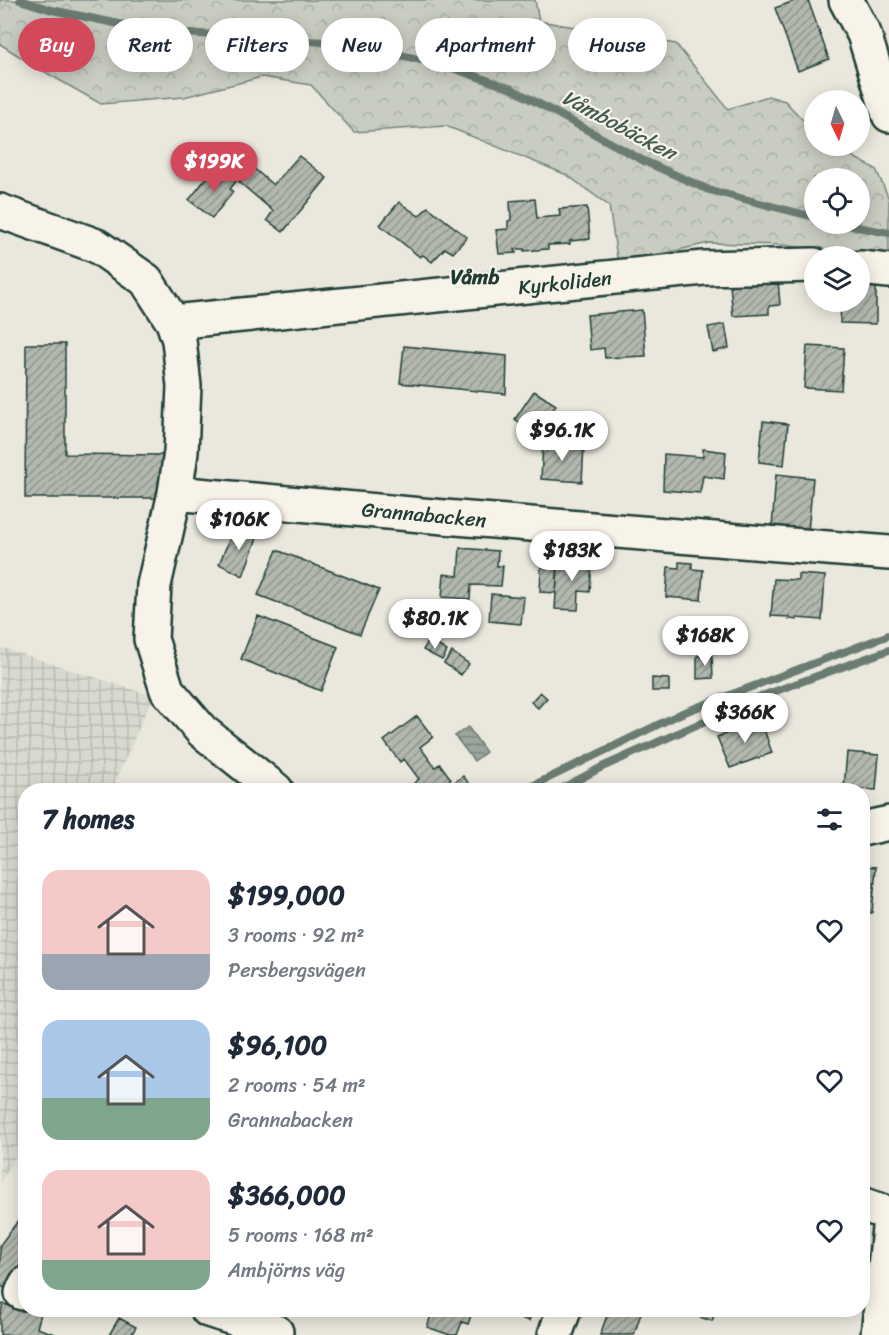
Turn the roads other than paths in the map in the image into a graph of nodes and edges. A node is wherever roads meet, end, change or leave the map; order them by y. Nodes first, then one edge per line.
1 (846, 0) edge
2 (876, 30) edge
3 (889, 115) edge
4 (0, 211) edge
5 (804, 265) edge
6 (870, 269) edge
7 (889, 271) edge
8 (173, 322) junction
9 (175, 493) junction
10 (889, 553) edge
11 (267, 783) edge
12 (889, 823) edge
13 (870, 827) edge
14 (870, 1207) edge
15 (889, 1214) edge
16 (889, 1228) edge
17 (239, 1317) edge
18 (561, 1317) edge
19 (279, 1326) edge
20 (555, 1335) edge
21 (878, 1335) edge

1 - 2 street
2 - 3 street
4 - 8 street
5 - 8 street, Kyrkoliden
6 - 7 street
8 - 9 street
9 - 10 street, Grannabacken
9 - 11 street
12 - 13 street
14 - 15 street
16 - 21 street
17 - 19 street
18 - 20 street

